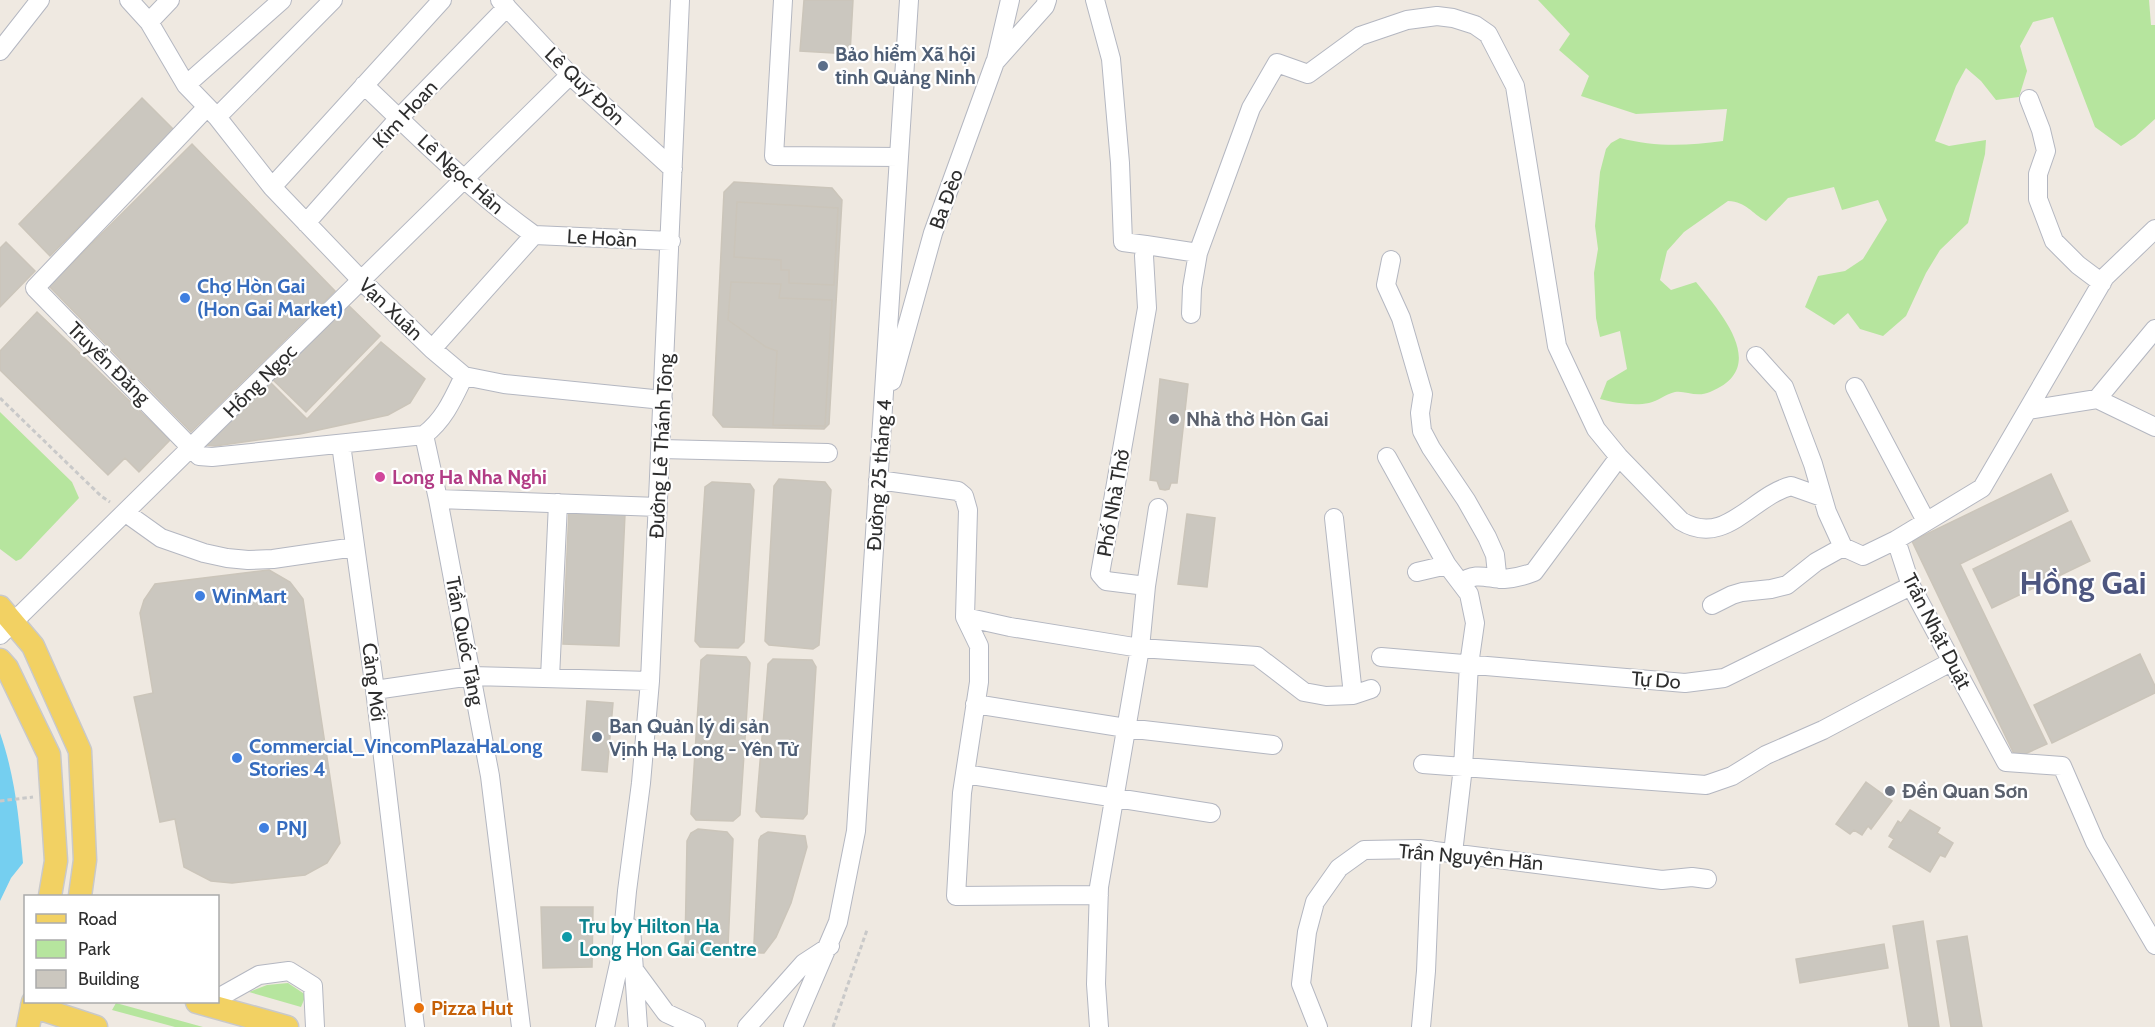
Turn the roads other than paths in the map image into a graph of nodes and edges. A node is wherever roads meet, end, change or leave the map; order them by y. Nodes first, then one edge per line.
1 (40, 0) edge
2 (129, 0) edge
3 (170, 0) edge
4 (282, 0) edge
5 (333, 0) edge
6 (442, 0) edge
7 (680, 0) edge
8 (783, 0) edge
9 (909, 0) edge
10 (1010, 0) edge
11 (1047, 0) edge
12 (1095, 0) edge
13 (503, 4) edge
14 (149, 22) junction
15 (0, 51) edge
16 (995, 62) junction
17 (570, 75) junction
18 (186, 85) junction
19 (364, 85) junction
20 (2029, 99) dead end
21 (212, 112) junction
22 (399, 118) junction
23 (899, 157) junction
24 (673, 169) junction
25 (464, 180) junction
26 (272, 187) junction
27 (306, 223) junction
28 (2155, 229) edge
29 (534, 235) junction
30 (671, 242) junction
31 (1146, 245) junction
32 (1198, 253) junction
33 (1391, 260) dead end
34 (362, 281) junction
35 (2102, 283) junction
36 (1191, 314) dead end
37 (2155, 329) edge
38 (432, 349) junction
39 (1756, 356) dead end
40 (464, 376) junction
41 (1855, 387) dead end
42 (2097, 399) junction
43 (663, 400) junction
44 (2028, 410) junction
45 (882, 417) junction
46 (2155, 427) edge
47 (424, 435) junction
48 (341, 444) junction
49 (192, 448) junction
50 (661, 449) junction
51 (828, 453) dead end
52 (1387, 457) dead end
53 (1619, 457) junction
54 (878, 480) junction
55 (1822, 497) junction
56 (438, 499) junction
57 (558, 503) junction
58 (658, 507) junction
59 (1158, 508) dead end
60 (126, 513) junction
61 (1334, 519) dead end
62 (1926, 521) junction
63 (1896, 540) junction
64 (1843, 547) junction
65 (356, 548) junction
66 (1447, 565) junction
67 (1417, 572) dead end
68 (1500, 579) junction
69 (1461, 583) junction
70 (1146, 586) junction
71 (1911, 586) junction
72 (1712, 605) dead end
73 (965, 616) junction
74 (5, 622) edge
75 (1140, 648) junction
76 (1381, 657) dead end
77 (0, 660) edge
78 (1951, 662) junction
79 (1469, 665) junction
80 (471, 676) junction
81 (550, 678) junction
82 (650, 681) junction
83 (1371, 689) dead end
84 (375, 690) junction
85 (1353, 695) junction
86 (975, 704) junction
87 (1126, 728) junction
88 (1273, 745) dead end
89 (1423, 764) dead end
90 (1463, 767) junction
91 (965, 774) junction
92 (1114, 798) junction
93 (1211, 813) dead end
94 (1431, 850) junction
95 (1453, 853) junction
96 (1707, 879) dead end
97 (627, 891) junction
98 (1099, 894) junction
99 (50, 895) edge
100 (80, 895) edge
101 (2155, 945) edge
102 (830, 946) junction
103 (635, 971) junction
104 (219, 995) edge
105 (214, 1003) edge
106 (31, 1012) edge
107 (60, 1015) edge
108 (96, 1027) edge
109 (287, 1027) edge
110 (315, 1027) edge
111 (415, 1027) edge
112 (521, 1027) edge
113 (605, 1027) edge
114 (638, 1027) edge
115 (696, 1027) edge
116 (747, 1027) edge
117 (794, 1027) edge
118 (1099, 1027) edge
119 (1318, 1027) edge
120 (1421, 1027) edge

1 - 15 street
2 - 14 street, Vạn Xuân
3 - 14 street
4 - 18 street
5 - 21 street
6 - 19 street
7 - 24 street, Đường Lê Thánh Tông
8 - 23 street
9 - 23 street, Đường 25 tháng 4
10 - 16 street
11 - 16 street, Ba Đèo
12 - 31 street
13 - 17 street, Lê Quý Đôn
13 - 22 street, Kim Hoan
14 - 18 street, Vạn Xuân
16 - 45 street, Ba Đèo
17 - 24 street, Lê Quý Đôn
17 - 25 street, Hồng Ngọc
18 - 21 street, Vạn Xuân
19 - 22 street, Lê Ngọc Hân
19 - 26 street
20 - 35 street
21 - 26 street, Vạn Xuân
21 - 49 street, Truyền Đăng
22 - 25 street, Lê Ngọc Hân
22 - 27 street, Kim Hoan
23 - 45 street, Đường 25 tháng 4
24 - 30 street, Đường Lê Thánh Tông
25 - 29 street, Lê Ngọc Hân
25 - 34 street, Hồng Ngọc
26 - 27 street, Vạn Xuân
27 - 34 street, Vạn Xuân
28 - 35 street
29 - 30 street, Le Hoàn
29 - 38 street
30 - 43 street, Đường Lê Thánh Tông
31 - 32 street
31 - 70 street, Phố Nhà Thờ
32 - 36 street
32 - 53 street
33 - 68 street
34 - 38 street, Vạn Xuân
34 - 49 street, Hồng Ngọc
35 - 44 street
37 - 42 street
38 - 40 street, Vạn Xuân
39 - 55 street
40 - 43 street, Vạn Xuân
40 - 47 street
41 - 62 street
42 - 44 street
42 - 46 street
43 - 50 street, Đường Lê Thánh Tông
44 - 62 street
45 - 54 street, Đường 25 tháng 4
47 - 48 street, Truyền Đăng
47 - 56 street, Trần Quốc Tảng
48 - 49 street, Truyền Đăng
48 - 65 street, Cảng Mới
49 - 60 street, Hồng Ngọc
50 - 51 street
50 - 58 street, Đường Lê Thánh Tông
52 - 66 street
53 - 55 street
53 - 68 street
54 - 73 street
54 - 102 street, Đường 25 tháng 4
55 - 64 street
56 - 57 street
56 - 80 street, Trần Quốc Tảng
57 - 58 street
57 - 81 street
58 - 82 street, Đường Lê Thánh Tông
59 - 70 street
60 - 65 street
60 - 74 street, Hồng Ngọc
61 - 85 street
62 - 63 street
63 - 64 street
63 - 71 street, Trần Nhật Duật
64 - 72 street
65 - 84 street, Cảng Mới
66 - 67 street
66 - 69 street
68 - 69 street
69 - 79 street
70 - 75 street
71 - 78 street, Trần Nhật Duật
71 - 79 street, Tự Do
73 - 75 street
73 - 86 street
74 - 100 main road
75 - 85 street
75 - 87 street
76 - 79 street, Tự Do
77 - 99 main road
78 - 90 street
78 - 101 street, Trần Nhật Duật
79 - 90 street
80 - 81 street
80 - 84 street
80 - 112 street, Trần Quốc Tảng
81 - 82 street
82 - 97 street, Đường Lê Thánh Tông
83 - 85 street
84 - 111 street, Cảng Mới
86 - 87 street
86 - 91 street
87 - 88 street
87 - 92 street
89 - 90 street
90 - 95 street
91 - 92 street
91 - 98 street
92 - 93 street
92 - 98 street
94 - 95 street, Trần Nguyên Hãn
94 - 119 street, Trần Nguyên Hãn
94 - 120 street
95 - 96 street, Trần Nguyên Hãn
97 - 103 street, Đường Lê Thánh Tông
97 - 113 street, Đường Lê Thánh Tông
98 - 118 street
102 - 116 street
102 - 117 street, Đường 25 tháng 4
103 - 114 street, Đường Lê Thánh Tông
103 - 115 street
104 - 110 street
105 - 109 main road
106 - 107 main road
107 - 108 main road

